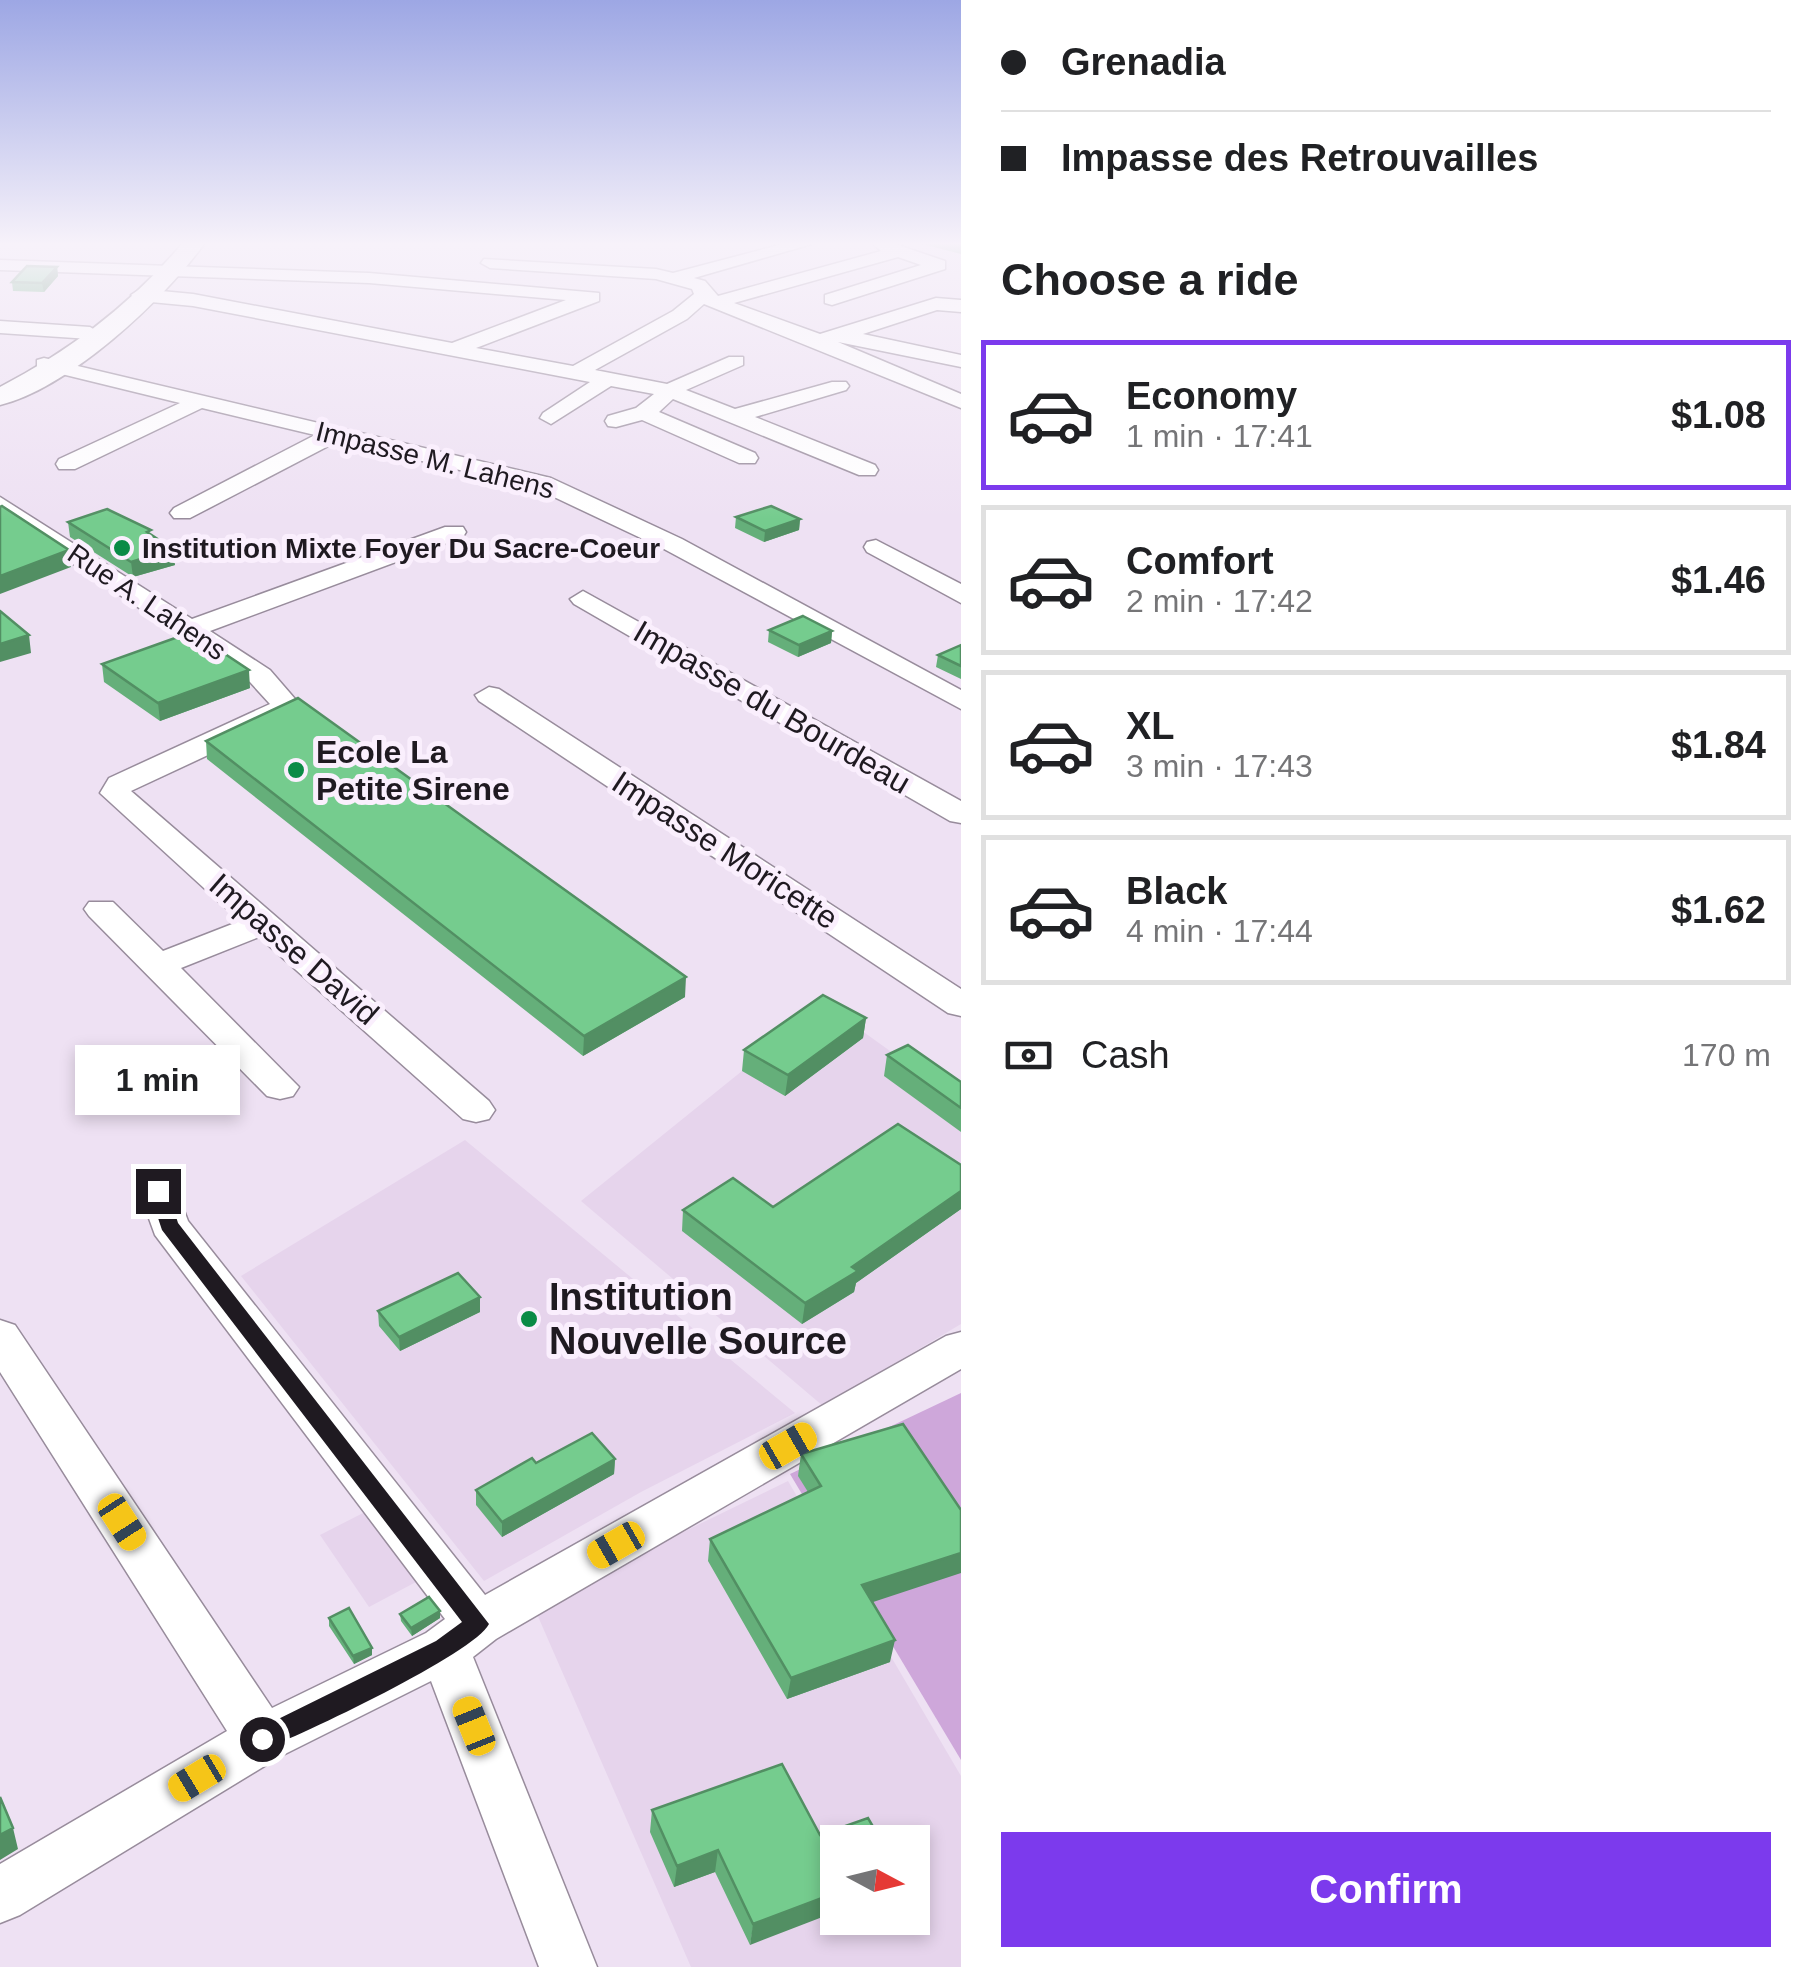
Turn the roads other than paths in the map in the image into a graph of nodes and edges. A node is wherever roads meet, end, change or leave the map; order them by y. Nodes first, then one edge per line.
1 (87, 336) edge
2 (105, 336) edge
3 (380, 336) edge
4 (490, 336) edge
5 (643, 336) edge
6 (823, 336) edge
7 (837, 336) edge
8 (830, 338) junction
9 (452, 350) junction
10 (736, 361) dead end
11 (961, 362) edge
12 (51, 365) junction
13 (576, 373) junction
14 (608, 378) junction
15 (0, 386) edge
16 (839, 386) dead end
17 (671, 391) junction
18 (0, 397) edge
19 (198, 402) junction
20 (961, 402) edge
21 (644, 413) junction
22 (732, 417) junction
23 (551, 418) dead end
24 (616, 421) dead end
25 (332, 436) junction
26 (747, 458) dead end
27 (67, 464) dead end
28 (867, 470) dead end
29 (0, 504) edge
30 (182, 513) dead end
31 (454, 532) dead end
32 (876, 547) dead end
33 (961, 594) edge
34 (584, 600) dead end
35 (188, 630) junction
36 (489, 695) dead end
37 (961, 700) edge
38 (116, 788) joint
39 (961, 814) edge
40 (102, 908) dead end
41 (264, 922) junction
42 (158, 965) junction
43 (961, 1005) edge
44 (280, 1087) dead end
45 (476, 1110) dead end
46 (158, 1191) dead end
47 (0, 1336) edge
48 (961, 1348) edge
49 (461, 1636) junction
50 (262, 1739) junction
51 (0, 1895) edge
52 (568, 1967) edge

1 - 12 main road
2 - 12 main road
3 - 9 street
4 - 9 street
5 - 13 street
6 - 8 street
7 - 8 street
8 - 11 street
8 - 20 street
9 - 13 street
10 - 17 street
12 - 15 main road
12 - 18 main road
12 - 19 street, Impasse M. Lahens
13 - 14 street
14 - 17 street
14 - 23 street
16 - 22 street
17 - 21 street
17 - 22 street
19 - 25 street, Impasse M. Lahens
19 - 27 street
21 - 24 street
21 - 26 street
22 - 28 street
25 - 30 street
25 - 37 street, Impasse M. Lahens
29 - 35 street, Rue A. Lahens
31 - 35 street
32 - 33 street
34 - 39 street, Impasse du Bourdeau
35 - 38 street, Rue A. Lahens
36 - 43 street, Impasse Moricette
38 - 41 street, Impasse David
40 - 42 street
41 - 42 street
41 - 45 street, Impasse David
42 - 44 street
46 - 49 street
47 - 50 street
48 - 49 street
49 - 50 street
49 - 52 street
50 - 51 street

